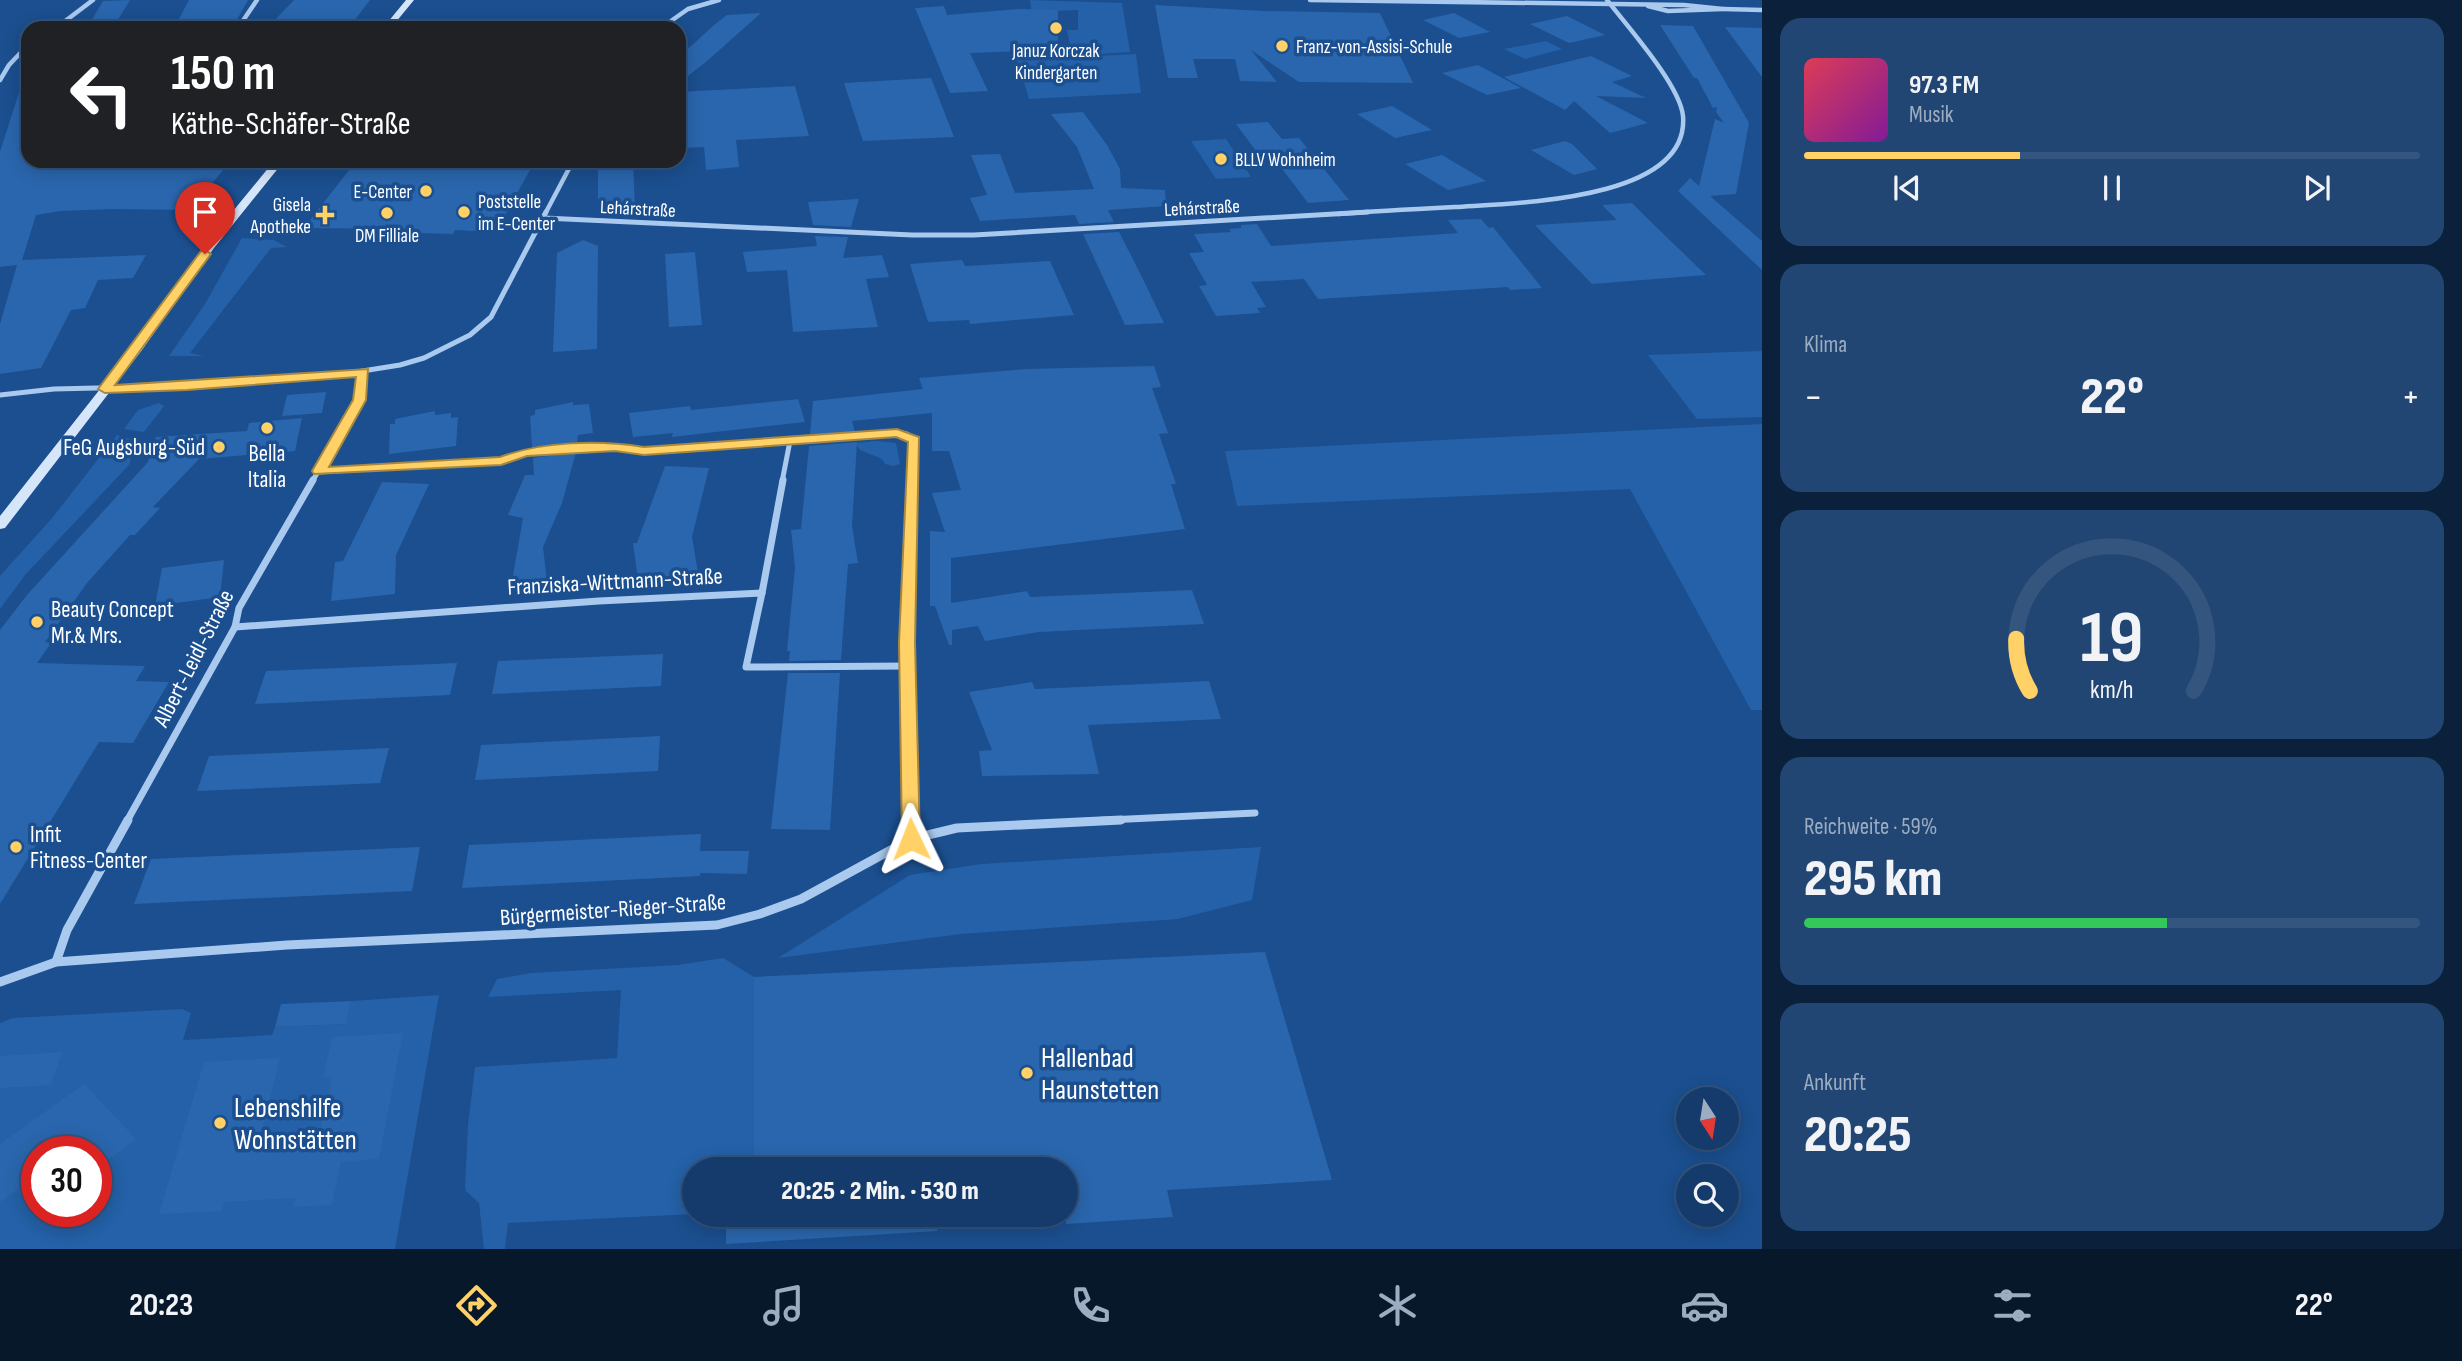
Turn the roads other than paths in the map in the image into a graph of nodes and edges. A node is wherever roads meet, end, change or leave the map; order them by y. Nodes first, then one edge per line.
1 (93, 0) edge
2 (257, 0) edge
3 (410, 0) edge
4 (719, 0) edge
5 (1310, 0) edge
6 (1607, 0) edge
7 (709, 1) edge
8 (1611, 6) junction
9 (1762, 9) edge
10 (67, 21) edge
11 (243, 21) edge
12 (393, 21) edge
13 (671, 21) edge
14 (21, 52) edge
15 (0, 80) edge
16 (273, 168) edge
17 (569, 168) edge
18 (544, 218) junction
19 (363, 372) junction
20 (105, 389) junction
21 (0, 395) edge
22 (790, 441) junction
23 (319, 471) junction
24 (0, 525) edge
25 (762, 593) junction
26 (235, 627) junction
27 (908, 666) junction
28 (1255, 813) dead end
29 (911, 839) junction
30 (55, 962) junction
31 (0, 982) edge

1 - 10 street
2 - 11 street
3 - 12 main road
4 - 7 street
5 - 8 street
6 - 8 street, Lehárstraße
7 - 13 street
8 - 9 street
8 - 18 street, Lehárstraße
14 - 15 street
16 - 20 main road
17 - 18 street
18 - 19 street
19 - 20 street
19 - 23 street, Albert-Leidl-Straße
20 - 21 street
20 - 24 main road
22 - 23 street
22 - 25 street
22 - 27 street
23 - 26 street, Albert-Leidl-Straße
25 - 26 street, Franziska-Wittmann-Straße
25 - 27 street
26 - 30 street, Albert-Leidl-Straße
27 - 29 street
28 - 29 street, Bürgermeister-Rieger-Straße
29 - 30 street, Bürgermeister-Rieger-Straße
30 - 31 street, Bürgermeister-Rieger-Straße

